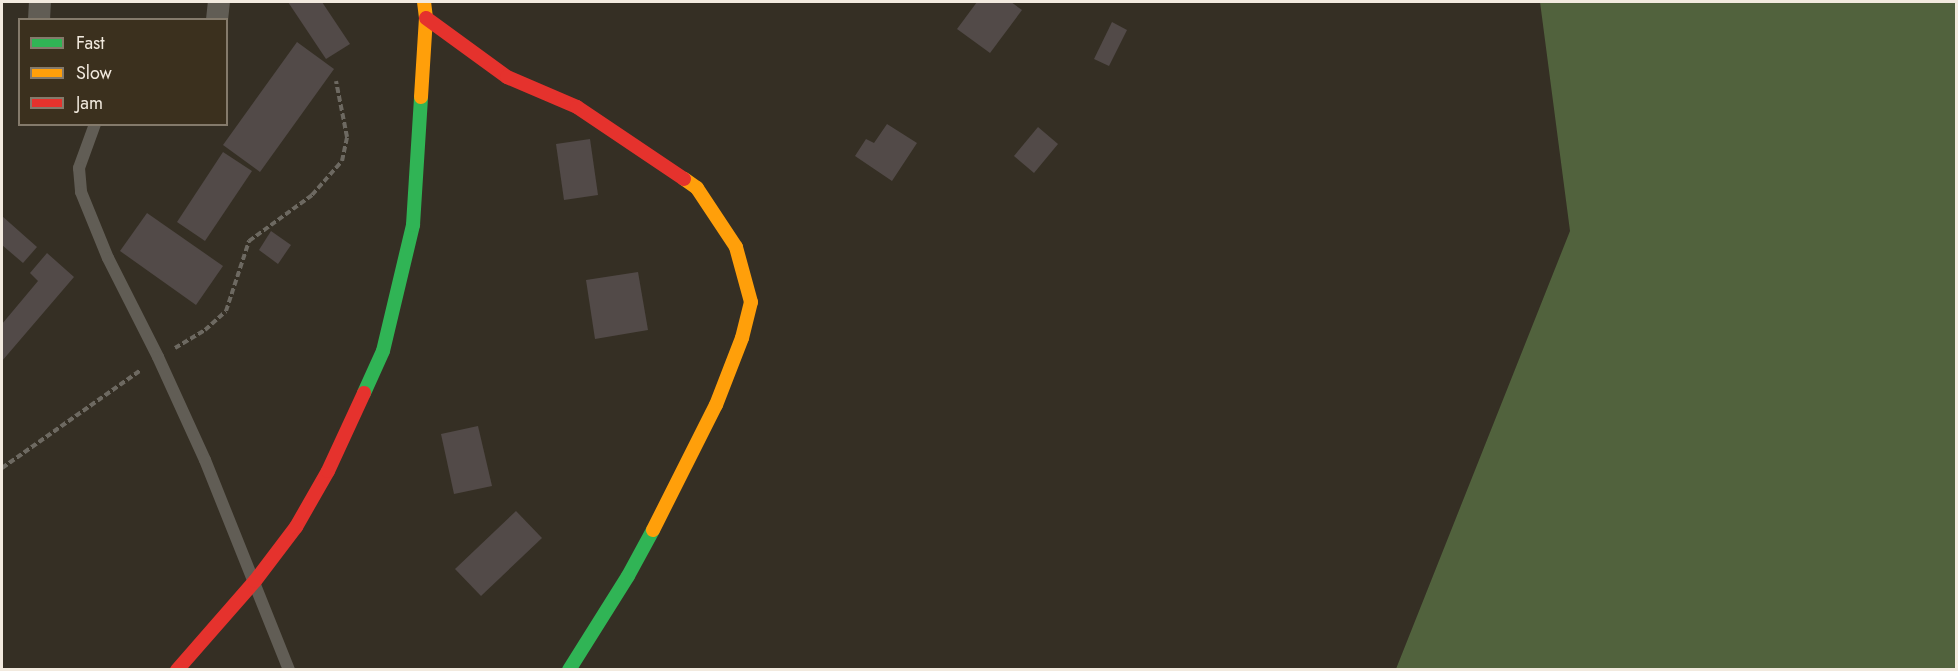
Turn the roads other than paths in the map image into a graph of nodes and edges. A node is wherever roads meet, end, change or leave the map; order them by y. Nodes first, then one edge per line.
1 (40, 2) edge
2 (219, 2) edge
3 (424, 2) edge
4 (39, 18) edge
5 (217, 18) edge
6 (426, 18) junction
7 (94, 126) edge
8 (255, 581) junction
9 (177, 669) edge
10 (289, 669) edge
11 (569, 669) edge

1 - 4 street
2 - 5 street
3 - 6 street
6 - 8 street
6 - 11 street
7 - 8 lane
8 - 9 street
8 - 10 lane

